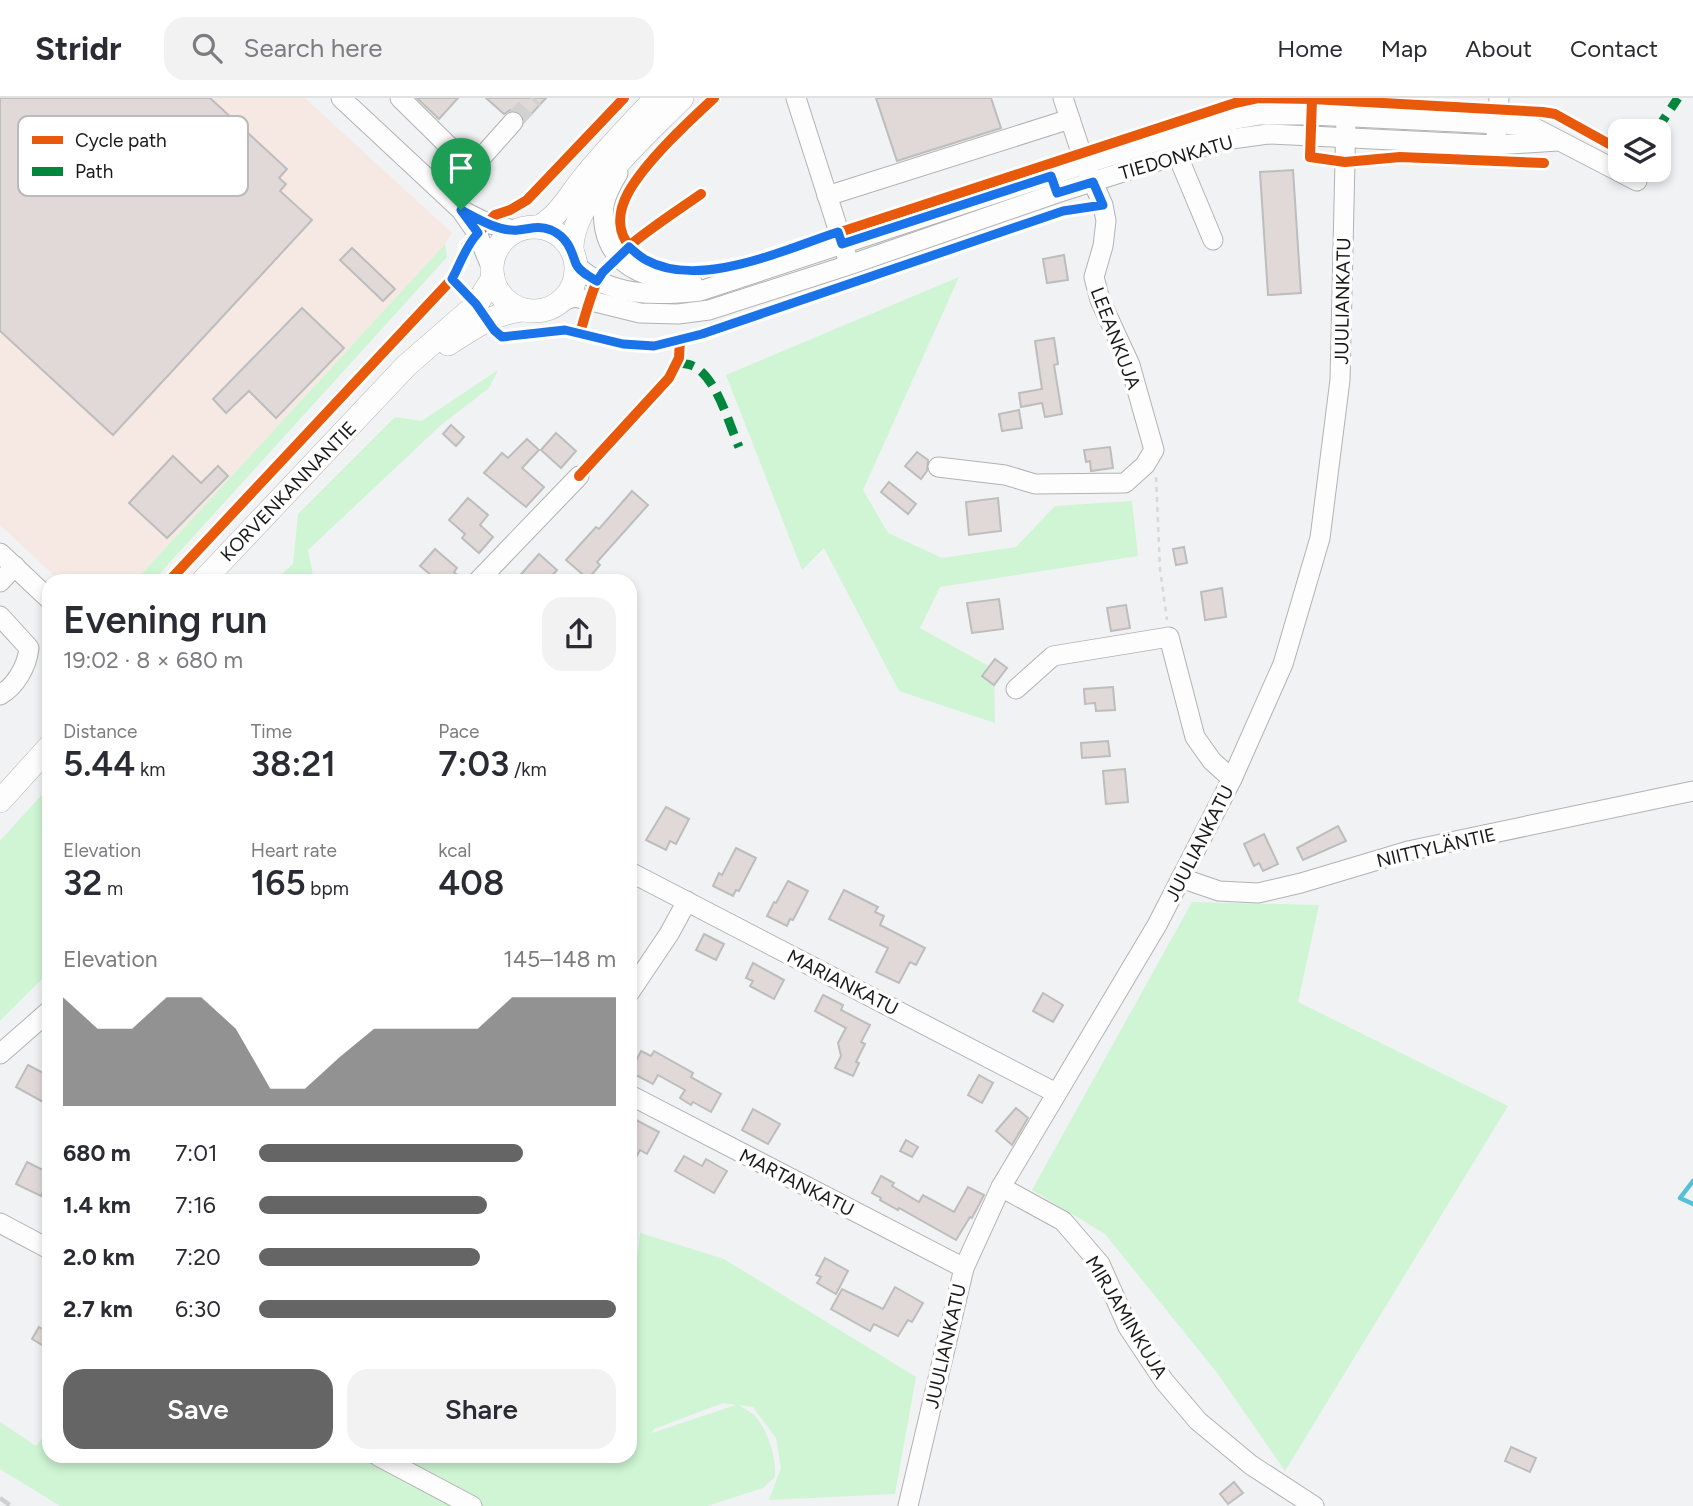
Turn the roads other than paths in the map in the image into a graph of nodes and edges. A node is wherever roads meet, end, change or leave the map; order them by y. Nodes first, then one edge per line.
1 (341, 98) edge
2 (400, 98) edge
3 (656, 98) edge
4 (682, 98) edge
5 (796, 98) edge
6 (1063, 98) edge
7 (1499, 98) edge
8 (1346, 117) junction
9 (1070, 118) junction
10 (513, 122) tunnel mouth
11 (1496, 135) junction
12 (1345, 137) junction
13 (636, 146) junction
14 (1177, 155) junction
15 (1085, 164) junction
16 (1608, 166) edge
17 (472, 169) junction
18 (1093, 182) junction
19 (827, 196) junction
20 (454, 203) junction
21 (528, 229) junction
22 (1213, 240) dead end
23 (842, 244) junction
24 (574, 257) junction
25 (849, 265) junction
26 (492, 274) junction
27 (729, 282) junction
28 (564, 300) junction
29 (521, 310) junction
30 (373, 402) junction
31 (938, 467) dead end
32 (579, 476) dead end
33 (0, 553) edge
34 (15, 566) junction
35 (213, 574) edge
36 (485, 574) edge
37 (0, 582) edge
38 (42, 592) edge
39 (0, 616) edge
40 (1016, 689) dead end
41 (0, 695) edge
42 (42, 755) edge
43 (1232, 779) junction
44 (1693, 791) edge
45 (0, 801) edge
46 (637, 876) edge
47 (1181, 878) junction
48 (687, 901) junction
49 (637, 982) edge
50 (42, 1019) edge
51 (0, 1054) edge
52 (1056, 1093) junction
53 (637, 1099) edge
54 (1001, 1187) junction
55 (0, 1223) edge
56 (42, 1245) edge
57 (964, 1268) junction
58 (391, 1463) edge
59 (472, 1506) edge
60 (908, 1506) edge
61 (1314, 1506) edge

1 - 20 street
2 - 17 street
3 - 21 main road
4 - 13 main road
5 - 19 street
6 - 9 street, LEEANKUJA
7 - 11 street
8 - 11 street, TIEDONKATU
8 - 12 street, JUULIANKATU
8 - 15 street, TIEDONKATU
9 - 15 street, LEEANKUJA
9 - 19 street
10 - 17 street
11 - 12 street, TIEDONKATU
11 - 16 street, TIEDONKATU
12 - 14 street, TIEDONKATU
12 - 43 street, JUULIANKATU
13 - 24 main road
13 - 27 street, TIEDONKATU
14 - 18 street, TIEDONKATU
14 - 22 street
15 - 18 street, LEEANKUJA
15 - 23 street, TIEDONKATU
17 - 20 street
18 - 25 street, TIEDONKATU
18 - 31 street, LEEANKUJA
19 - 23 street
20 - 21 street
20 - 26 street
21 - 24 main road
21 - 26 main road
23 - 25 street
23 - 27 street, TIEDONKATU
24 - 27 street, TIEDONKATU
24 - 28 main road
25 - 28 street, TIEDONKATU
26 - 29 main road
26 - 30 main road, KORVENKANNANTIE
28 - 29 main road
29 - 30 main road, KORVENKANNANTIE
30 - 35 main road, KORVENKANNANTIE
32 - 36 street
33 - 34 street
34 - 37 street
34 - 38 street
39 - 41 street
40 - 43 street
42 - 45 main road
43 - 47 street, JUULIANKATU
44 - 47 street, NIITTYLÄNTIE
46 - 48 street, MARIANKATU
47 - 52 street, JUULIANKATU
48 - 49 street
48 - 52 street, MARIANKATU
50 - 51 street
52 - 54 street, JUULIANKATU
53 - 57 street, MARTANKATU
54 - 57 street, JUULIANKATU
54 - 61 street, MIRJAMINKUJA
55 - 56 street
57 - 60 street, JUULIANKATU
58 - 59 street

